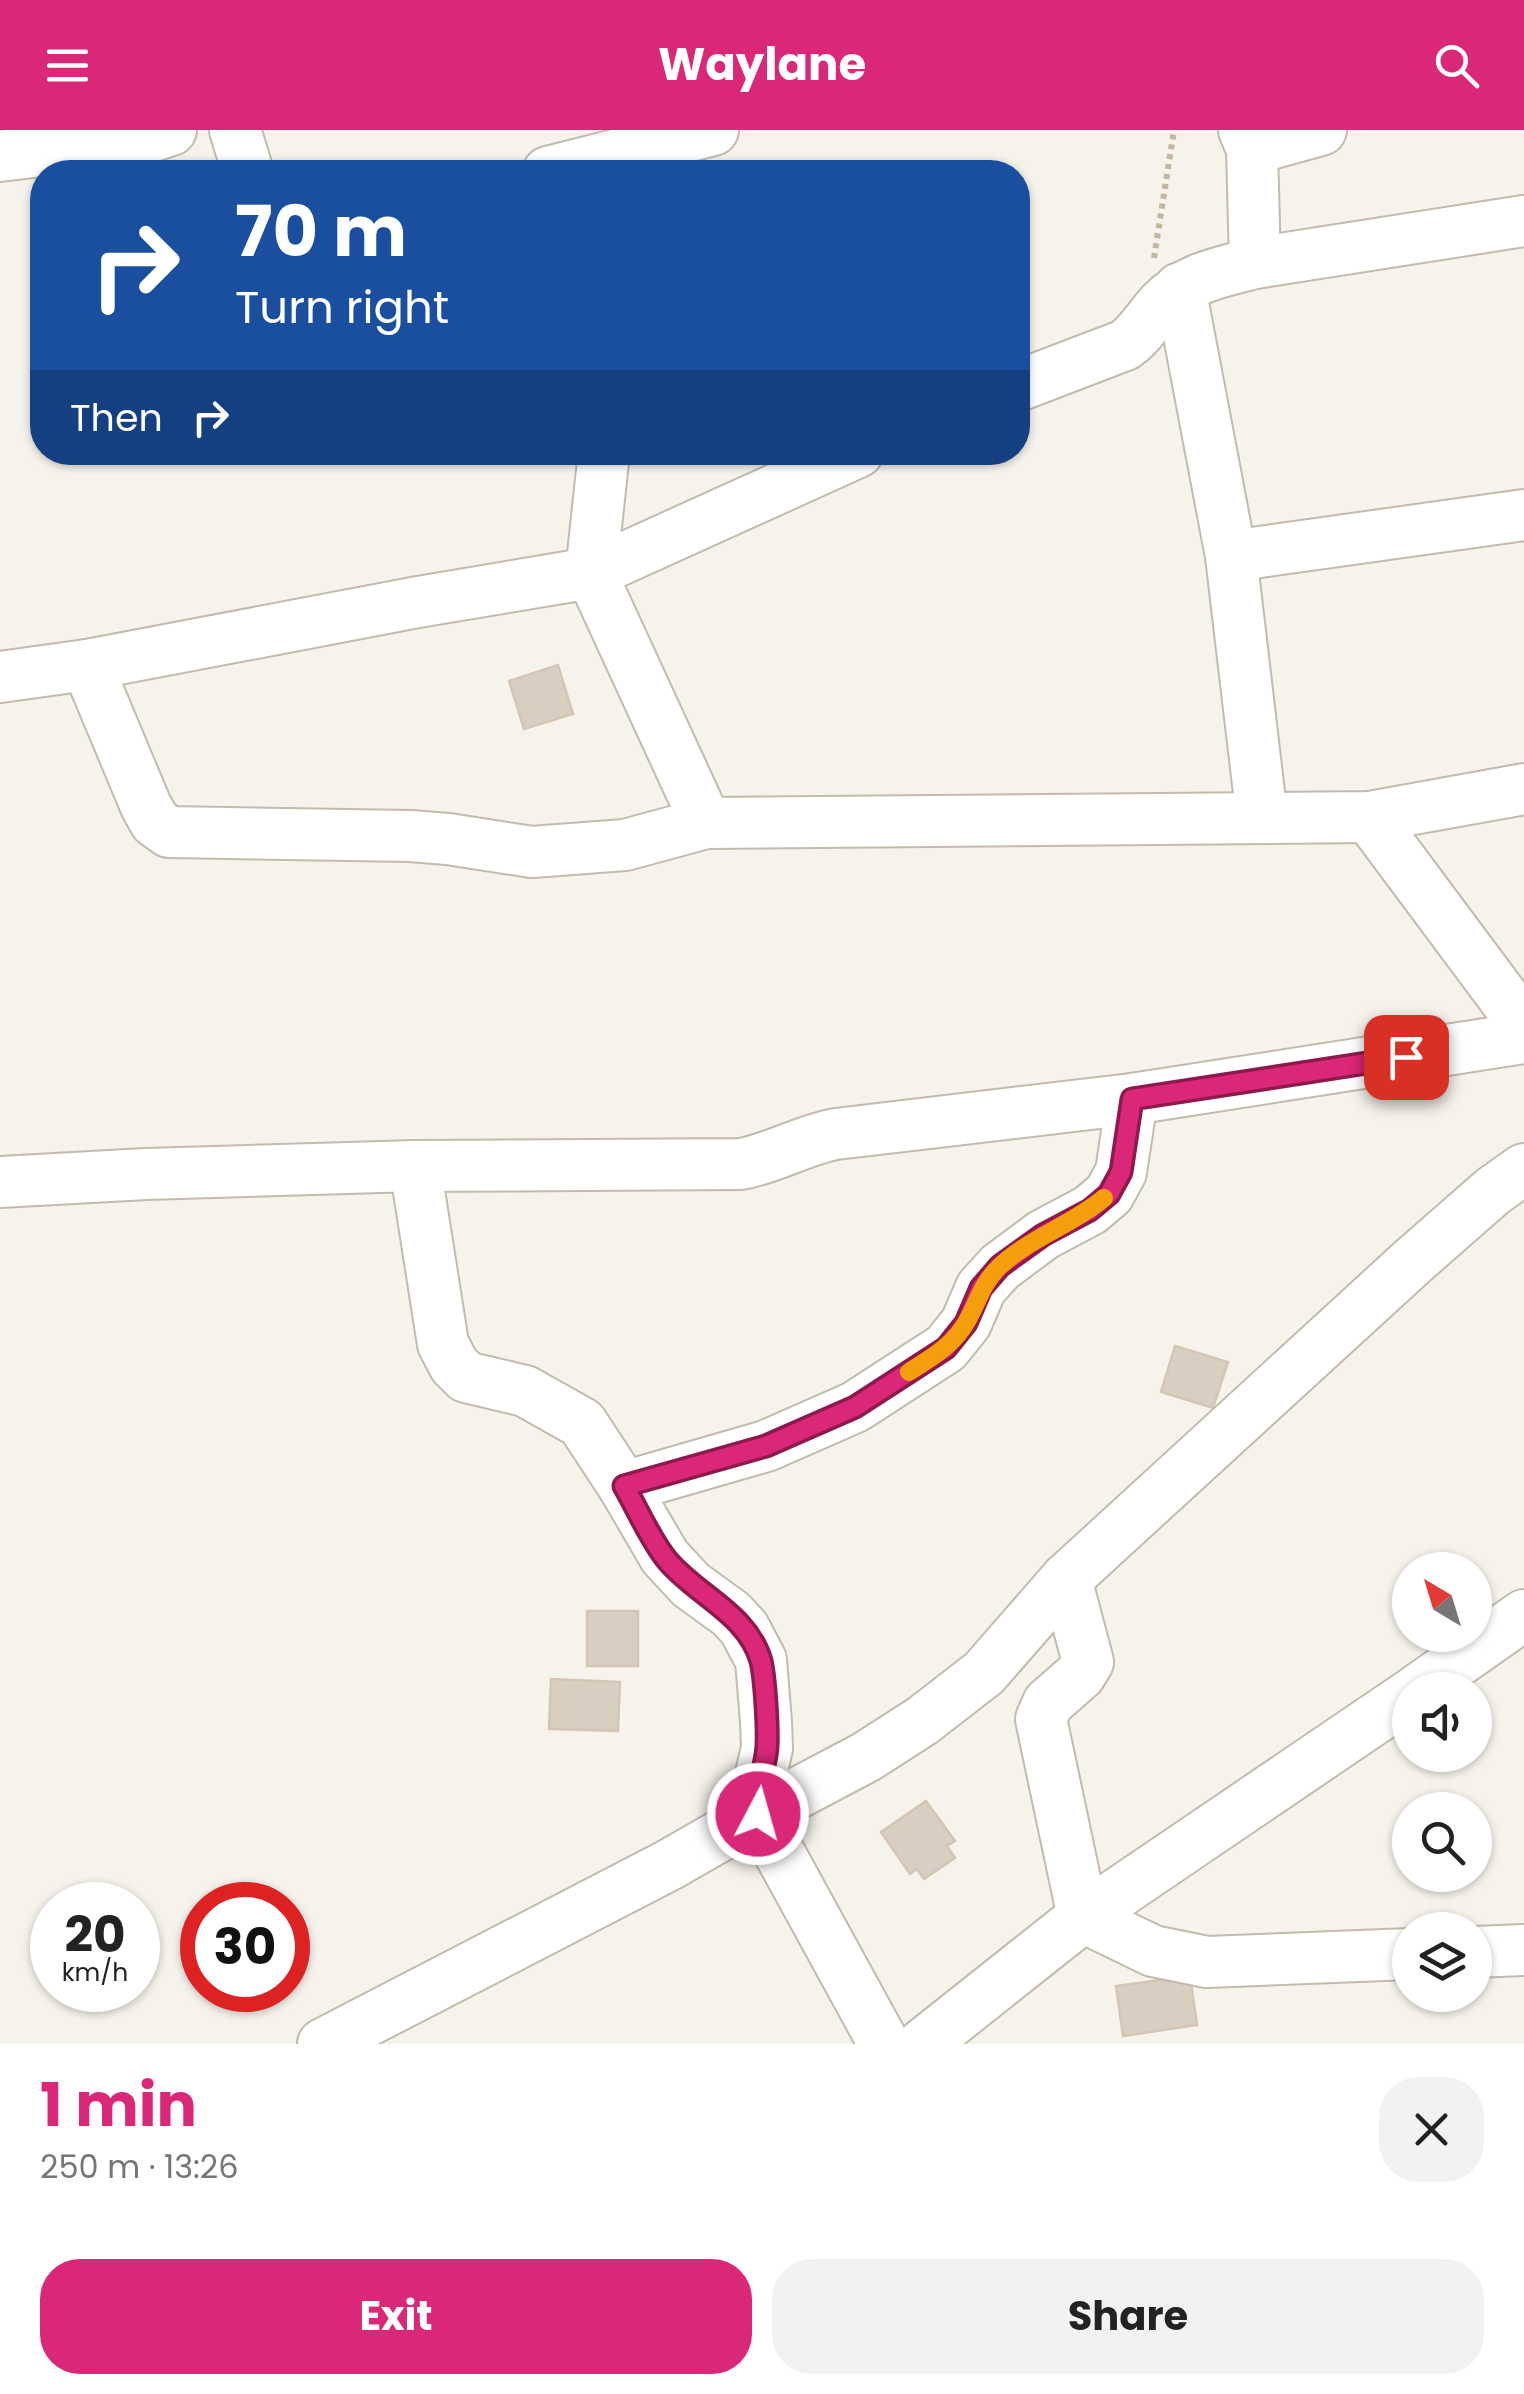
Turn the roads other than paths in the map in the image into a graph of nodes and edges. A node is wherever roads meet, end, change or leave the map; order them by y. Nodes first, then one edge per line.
1 (172, 130) edge
2 (234, 130) edge
3 (714, 130) edge
4 (1321, 130) edge
5 (1248, 140) edge
6 (0, 156) edge
7 (244, 160) edge
8 (556, 160) edge
9 (1524, 221) edge
10 (1255, 263) junction
11 (1166, 280) junction
12 (1030, 381) edge
13 (603, 465) edge
14 (829, 465) edge
15 (1524, 515) edge
16 (1231, 556) junction
17 (591, 573) junction
18 (86, 665) junction
19 (0, 678) edge
20 (1524, 788) edge
21 (1262, 818) junction
22 (1368, 818) junction
23 (706, 823) junction
24 (1524, 1025) edge
25 (1524, 1038) edge
26 (1132, 1099) junction
27 (415, 1166) junction
28 (1524, 1169) edge
29 (0, 1182) edge
30 (624, 1486) junction
31 (1066, 1579) junction
32 (1524, 1615) edge
33 (1443, 1672) edge
34 (1392, 1707) edge
35 (758, 1814) junction
36 (1083, 1917) junction
37 (1524, 1950) edge
38 (1492, 1951) edge
39 (1392, 1955) edge
40 (322, 2044) edge
41 (884, 2044) edge
42 (923, 2044) edge

1 - 6 street
2 - 7 street
3 - 8 street
4 - 5 street
5 - 10 street
9 - 10 street
10 - 11 street
11 - 12 street
11 - 16 street
13 - 17 street
14 - 17 street
15 - 16 street
16 - 21 street
17 - 18 street
17 - 23 street
18 - 19 street
18 - 23 street
20 - 22 street
21 - 22 street
21 - 23 street
22 - 24 street
25 - 26 street
26 - 27 street
26 - 30 street
27 - 29 street
27 - 30 street
28 - 31 street
30 - 35 street
31 - 35 street
31 - 36 street
32 - 33 street
34 - 36 street
35 - 40 street
35 - 41 street
36 - 39 street
36 - 42 street
37 - 38 street

